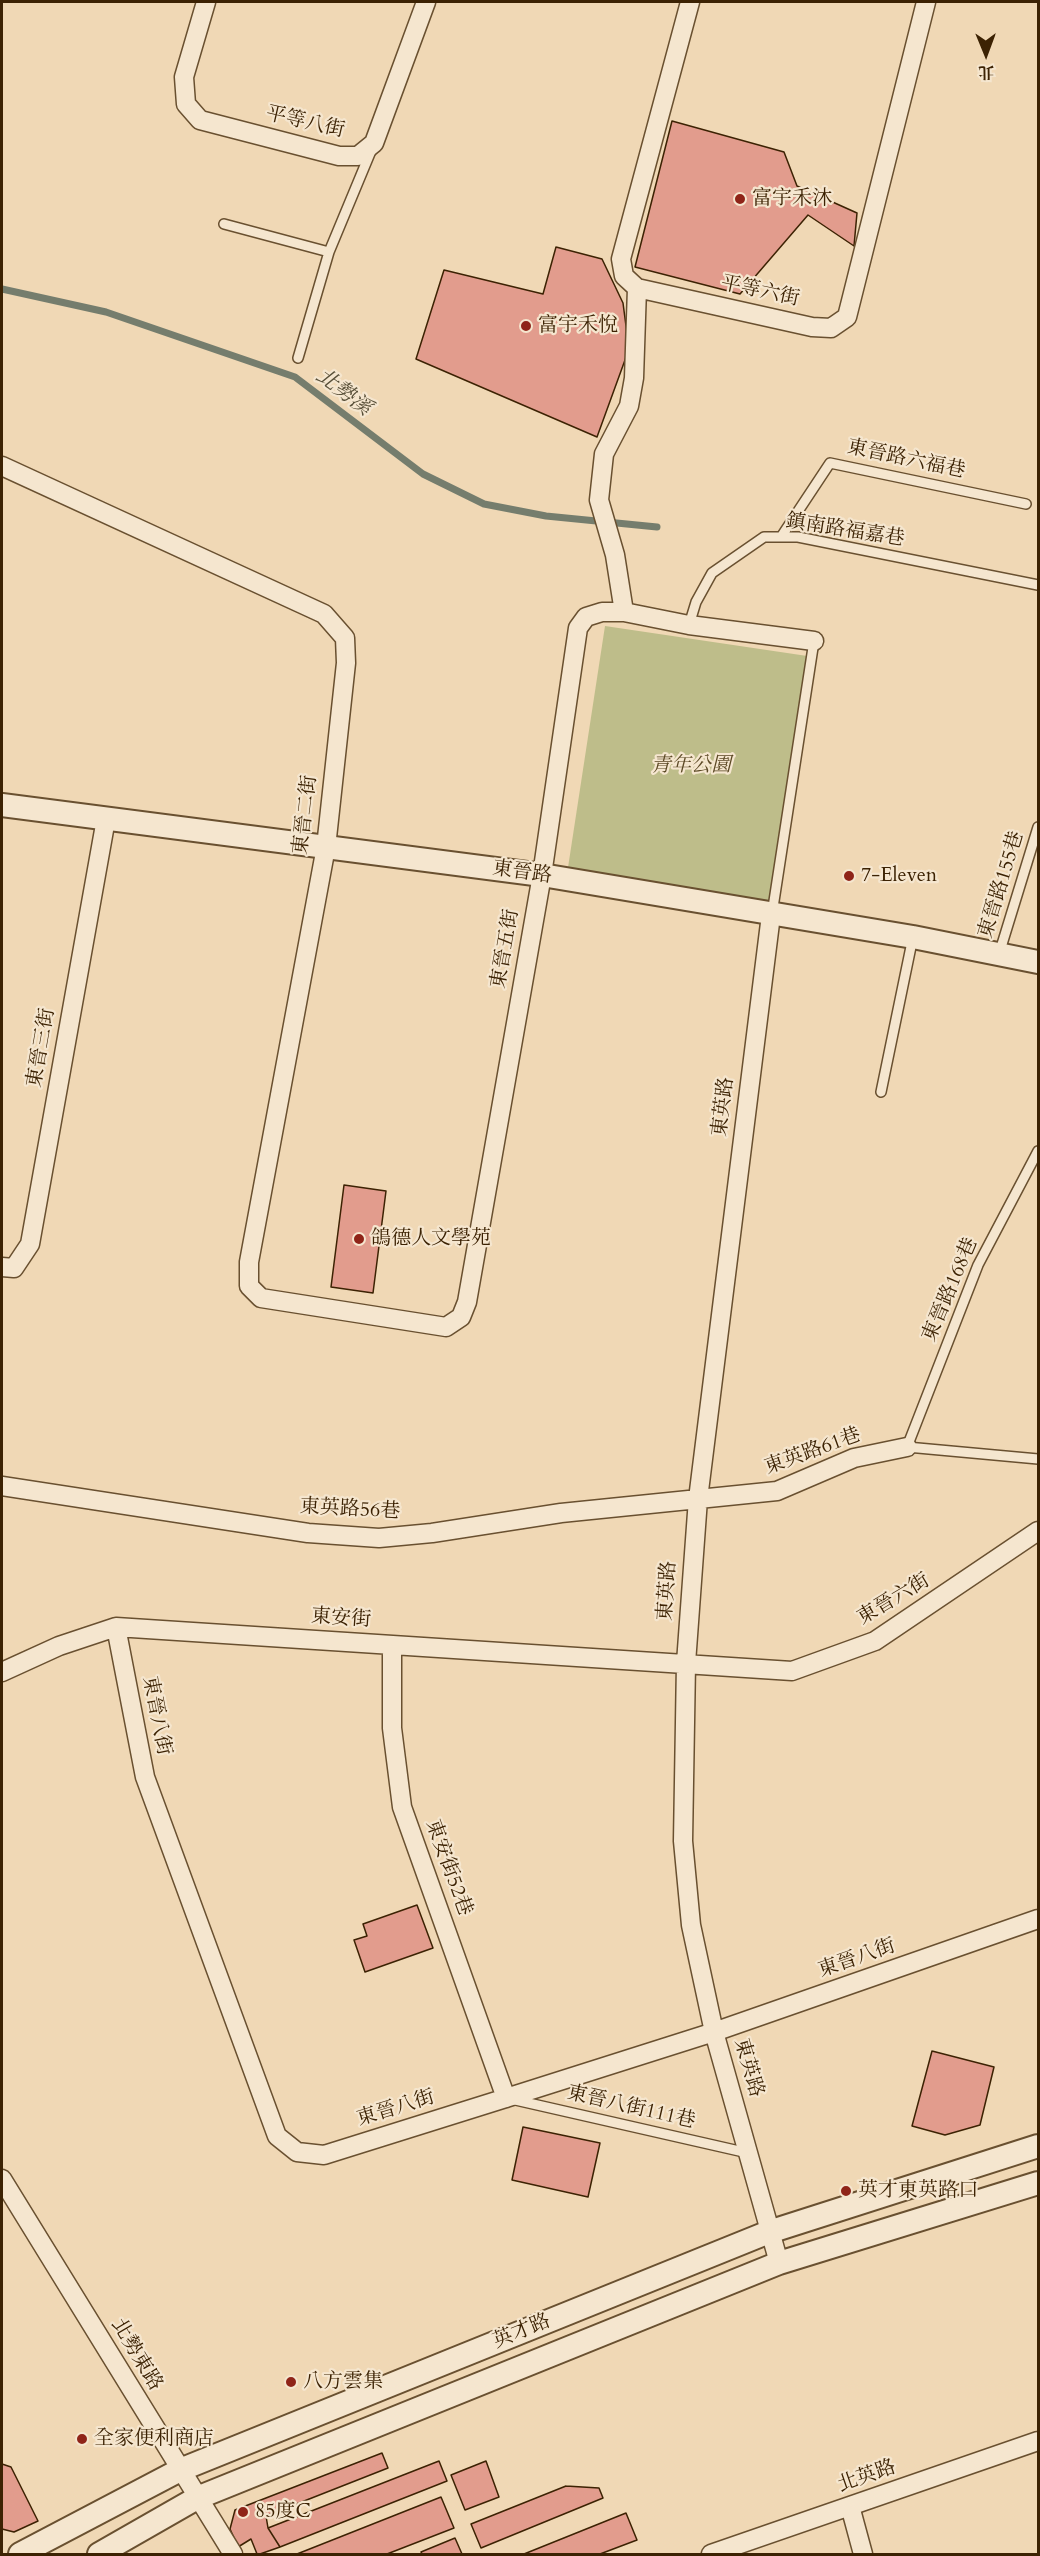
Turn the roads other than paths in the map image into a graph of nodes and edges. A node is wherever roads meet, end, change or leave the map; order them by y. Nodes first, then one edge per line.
1 (206, 2) edge
2 (426, 2) edge
3 (690, 2) edge
4 (926, 2) edge
5 (374, 143) junction
6 (224, 224) dead end
7 (329, 252) junction
8 (637, 288) junction
9 (298, 358) dead end
10 (2, 466) edge
11 (1026, 504) dead end
12 (782, 537) junction
13 (1038, 585) edge
14 (624, 612) junction
15 (688, 625) junction
16 (814, 641) joint
17 (2, 805) edge
18 (106, 819) junction
19 (1038, 827) edge
20 (326, 847) junction
21 (542, 875) junction
22 (771, 915) junction
23 (913, 937) junction
24 (999, 954) junction
25 (1038, 962) edge
26 (881, 1092) dead end
27 (1038, 1151) edge
28 (2, 1267) edge
29 (336, 1311) joint
30 (907, 1447) junction
31 (1038, 1459) edge
32 (2, 1486) edge
33 (698, 1499) junction
34 (1038, 1532) edge
35 (116, 1627) junction
36 (392, 1645) junction
37 (686, 1664) junction
38 (2, 1672) edge
39 (1038, 1919) edge
40 (714, 2032) junction
41 (506, 2098) junction
42 (1038, 2146) edge
43 (748, 2153) junction
44 (2, 2179) edge
45 (1038, 2182) edge
46 (769, 2232) junction
47 (779, 2263) junction
48 (1038, 2441) edge
49 (180, 2470) junction
50 (197, 2498) junction
51 (850, 2506) junction
52 (20, 2554) edge
53 (99, 2554) edge
54 (233, 2554) edge
55 (711, 2554) edge
56 (863, 2554) edge

1 - 5 street, 平等八街
2 - 5 street
3 - 8 street
4 - 8 street, 平等六街
5 - 7 lane
6 - 7 lane
7 - 9 lane
8 - 14 street
10 - 20 street, 東晉二街
11 - 12 lane, 東晉路六福巷
12 - 13 lane, 鎮南路福嘉巷
12 - 15 lane, 鎮南路福嘉巷
14 - 15 street, 東晉五街
14 - 21 street, 東晉五街
15 - 16 street, 東晉五街
16 - 22 lane
17 - 18 street, 東晉路
18 - 20 street, 東晉路
18 - 28 street, 東晉三街
19 - 24 lane, 東晉路155巷
20 - 21 street, 東晉路
20 - 29 street, 東晉二街
21 - 22 street, 東晉路
21 - 29 street, 東晉五街
22 - 23 street, 東晉路
22 - 33 street, 東英路
23 - 24 street, 東晉路
23 - 26 lane
24 - 25 street, 東晉路
27 - 30 lane, 東晉路168巷
30 - 31 lane
30 - 33 street, 東英路61巷
32 - 33 street, 東英路56巷
33 - 37 street, 東英路
34 - 37 street, 東晉六街
35 - 36 street, 東安街
35 - 38 street, 東安街
35 - 41 street, 東晉八街
36 - 37 street, 東安街
36 - 41 street, 東安街52巷
37 - 40 street, 東英路
39 - 40 street, 東晉八街
40 - 41 street, 東晉八街
40 - 43 street, 東英路
41 - 43 lane, 東晉八街111巷
42 - 46 street, 英才路
43 - 46 street, 東英路
44 - 49 street, 北勢東路
45 - 47 street, 英才路
46 - 47 street, 東英路
46 - 49 street, 英才路
47 - 50 street, 英才路
48 - 51 street, 北英路
49 - 50 street, 北勢東路
49 - 52 street, 英才路
50 - 53 street, 英才路
50 - 54 street, 北勢東路
51 - 55 street, 北英路
51 - 56 street

